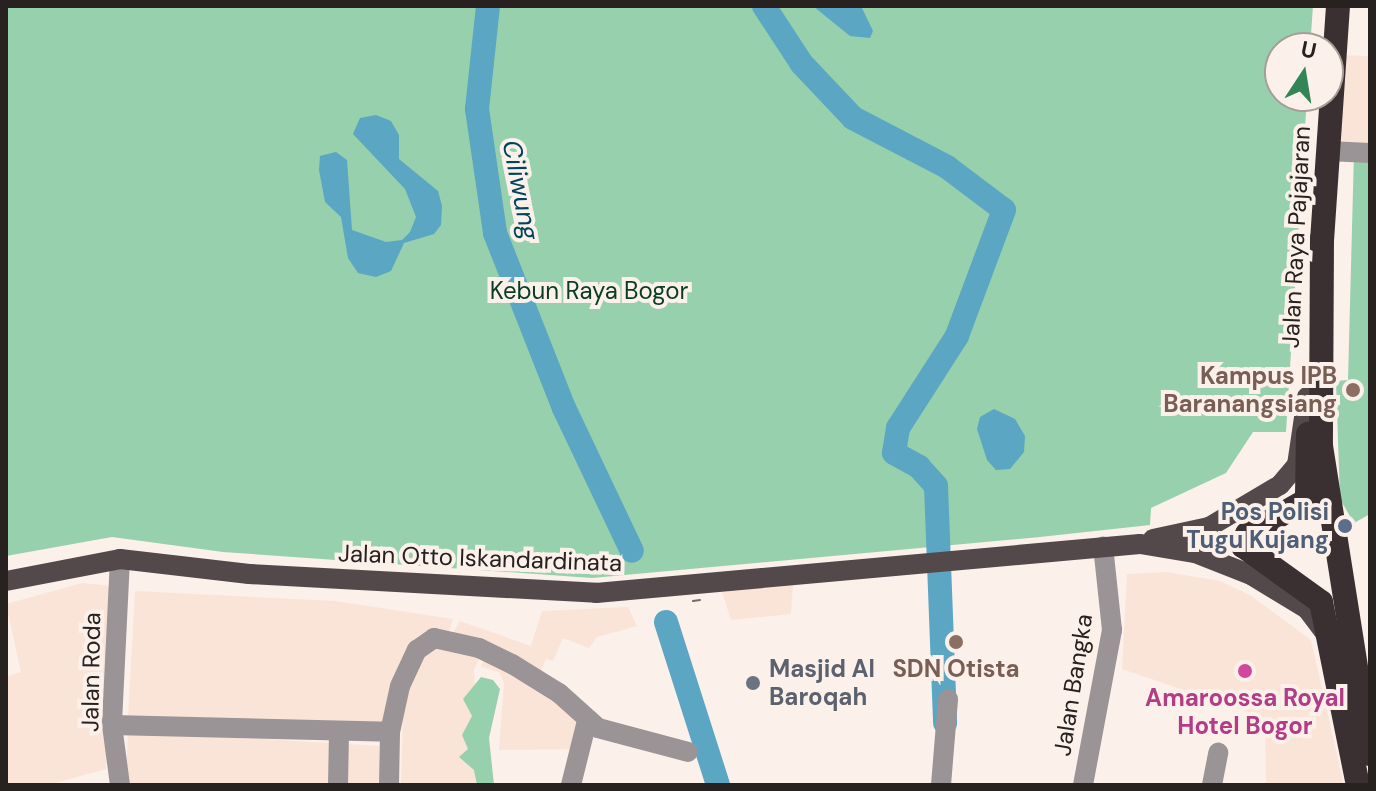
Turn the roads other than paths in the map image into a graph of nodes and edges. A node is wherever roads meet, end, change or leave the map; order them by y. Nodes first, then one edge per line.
1 (1326, 6) edge
2 (1338, 6) edge
3 (1325, 32) edge
4 (1320, 112) edge
5 (1328, 151) junction
6 (1370, 153) edge
7 (1318, 361) junction
8 (1307, 397) junction
9 (1317, 493) junction
10 (1100, 546) junction
11 (120, 559) junction
12 (6, 581) edge
13 (1328, 637) junction
14 (948, 699) dead end
15 (587, 721) junction
16 (112, 725) junction
17 (339, 732) junction
18 (390, 732) junction
19 (688, 752) dead end
20 (1218, 753) dead end
21 (1370, 754) edge
22 (120, 785) edge
23 (338, 785) edge
24 (389, 785) edge
25 (571, 785) edge
26 (941, 785) edge
27 (1083, 785) edge
28 (1212, 785) edge
29 (1358, 785) edge

1 - 3 highway
2 - 5 highway, Jalan Raya Pajajaran
4 - 8 highway
5 - 6 street
5 - 7 highway, Jalan Raya Pajajaran
7 - 8 highway
7 - 9 highway, Jalan Raya Pajajaran
8 - 9 highway
8 - 10 main road, Jalan Otto Iskandardinata
9 - 13 highway
9 - 21 highway, Jalan Raya Pajajaran
10 - 11 main road, Jalan Otto Iskandardinata
10 - 13 main road, Jalan Otto Iskandardinata
10 - 27 street, Jalan Bangka
11 - 12 main road, Jalan Otto Iskandardinata
11 - 16 street, Jalan Roda
13 - 29 highway
14 - 26 street
15 - 18 street
15 - 19 street
15 - 25 street
16 - 17 street
16 - 22 street, Jalan Roda
17 - 18 street
17 - 23 street
18 - 24 street
20 - 28 street

